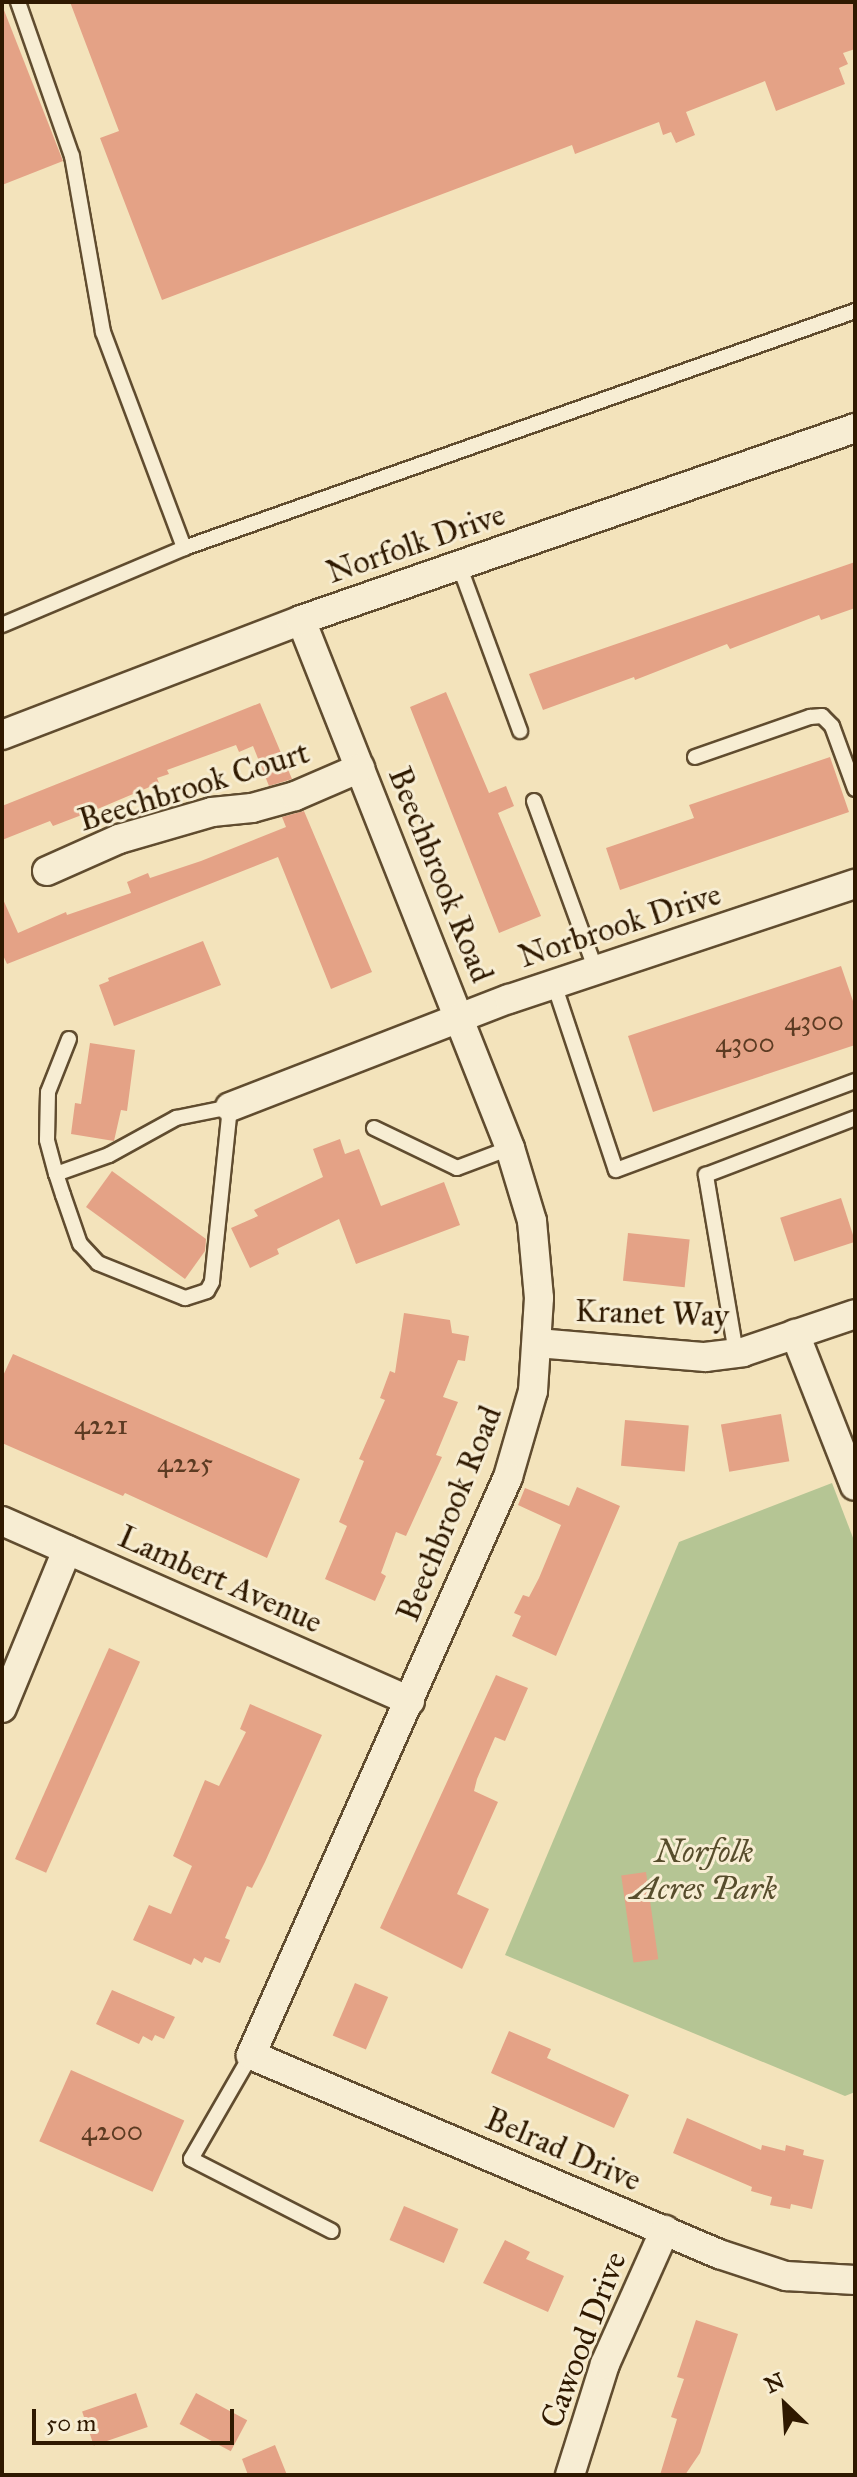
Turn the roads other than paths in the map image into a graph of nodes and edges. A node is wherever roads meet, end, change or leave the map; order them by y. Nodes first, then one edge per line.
1 (18, 2) edge
2 (855, 311) edge
3 (855, 428) edge
4 (184, 548) junction
5 (459, 565) junction
6 (301, 620) junction
7 (2, 625) edge
8 (520, 731) dead end
9 (2, 735) edge
10 (695, 757) dead end
11 (360, 768) junction
12 (855, 789) edge
13 (534, 801) dead end
14 (47, 871) dead end
15 (855, 884) edge
16 (596, 970) junction
17 (554, 984) junction
18 (461, 1016) junction
19 (69, 1039) dead end
20 (855, 1081) edge
21 (230, 1107) junction
22 (855, 1118) edge
23 (374, 1128) dead end
24 (510, 1148) junction
25 (56, 1174) junction
26 (855, 1314) edge
27 (795, 1334) junction
28 (537, 1343) junction
29 (736, 1353) junction
30 (855, 1486) edge
31 (2, 1521) edge
32 (67, 1550) junction
33 (410, 1701) junction
34 (2, 1708) edge
35 (251, 2055) junction
36 (665, 2230) junction
37 (332, 2231) dead end
38 (855, 2280) edge
39 (570, 2475) edge

1 - 4 lane
2 - 4 lane
3 - 5 street, Norfolk Drive
4 - 7 lane
5 - 6 street, Norfolk Drive
5 - 8 lane
6 - 9 street, Norfolk Drive
6 - 11 street, Beechbrook Road
10 - 12 lane
11 - 14 street, Beechbrook Court
11 - 18 street, Beechbrook Road
13 - 16 lane
15 - 16 street, Norbrook Drive
16 - 17 street, Norbrook Drive
17 - 18 street, Norbrook Drive
17 - 20 lane
18 - 21 street, Norbrook Drive
18 - 24 street, Beechbrook Road
19 - 25 lane
21 - 25 lane
21 - 25 lane
22 - 29 lane
23 - 24 lane
24 - 28 street, Beechbrook Road
26 - 27 street, Kranet Way
27 - 29 street, Kranet Way
27 - 30 street
28 - 29 street, Kranet Way
28 - 33 street, Beechbrook Road
31 - 32 street, Lambert Avenue
32 - 33 street, Lambert Avenue
32 - 34 street
33 - 35 street, Beechbrook Road
35 - 36 street, Belrad Drive
35 - 37 lane
36 - 38 street, Belrad Drive
36 - 39 street, Cawood Drive

